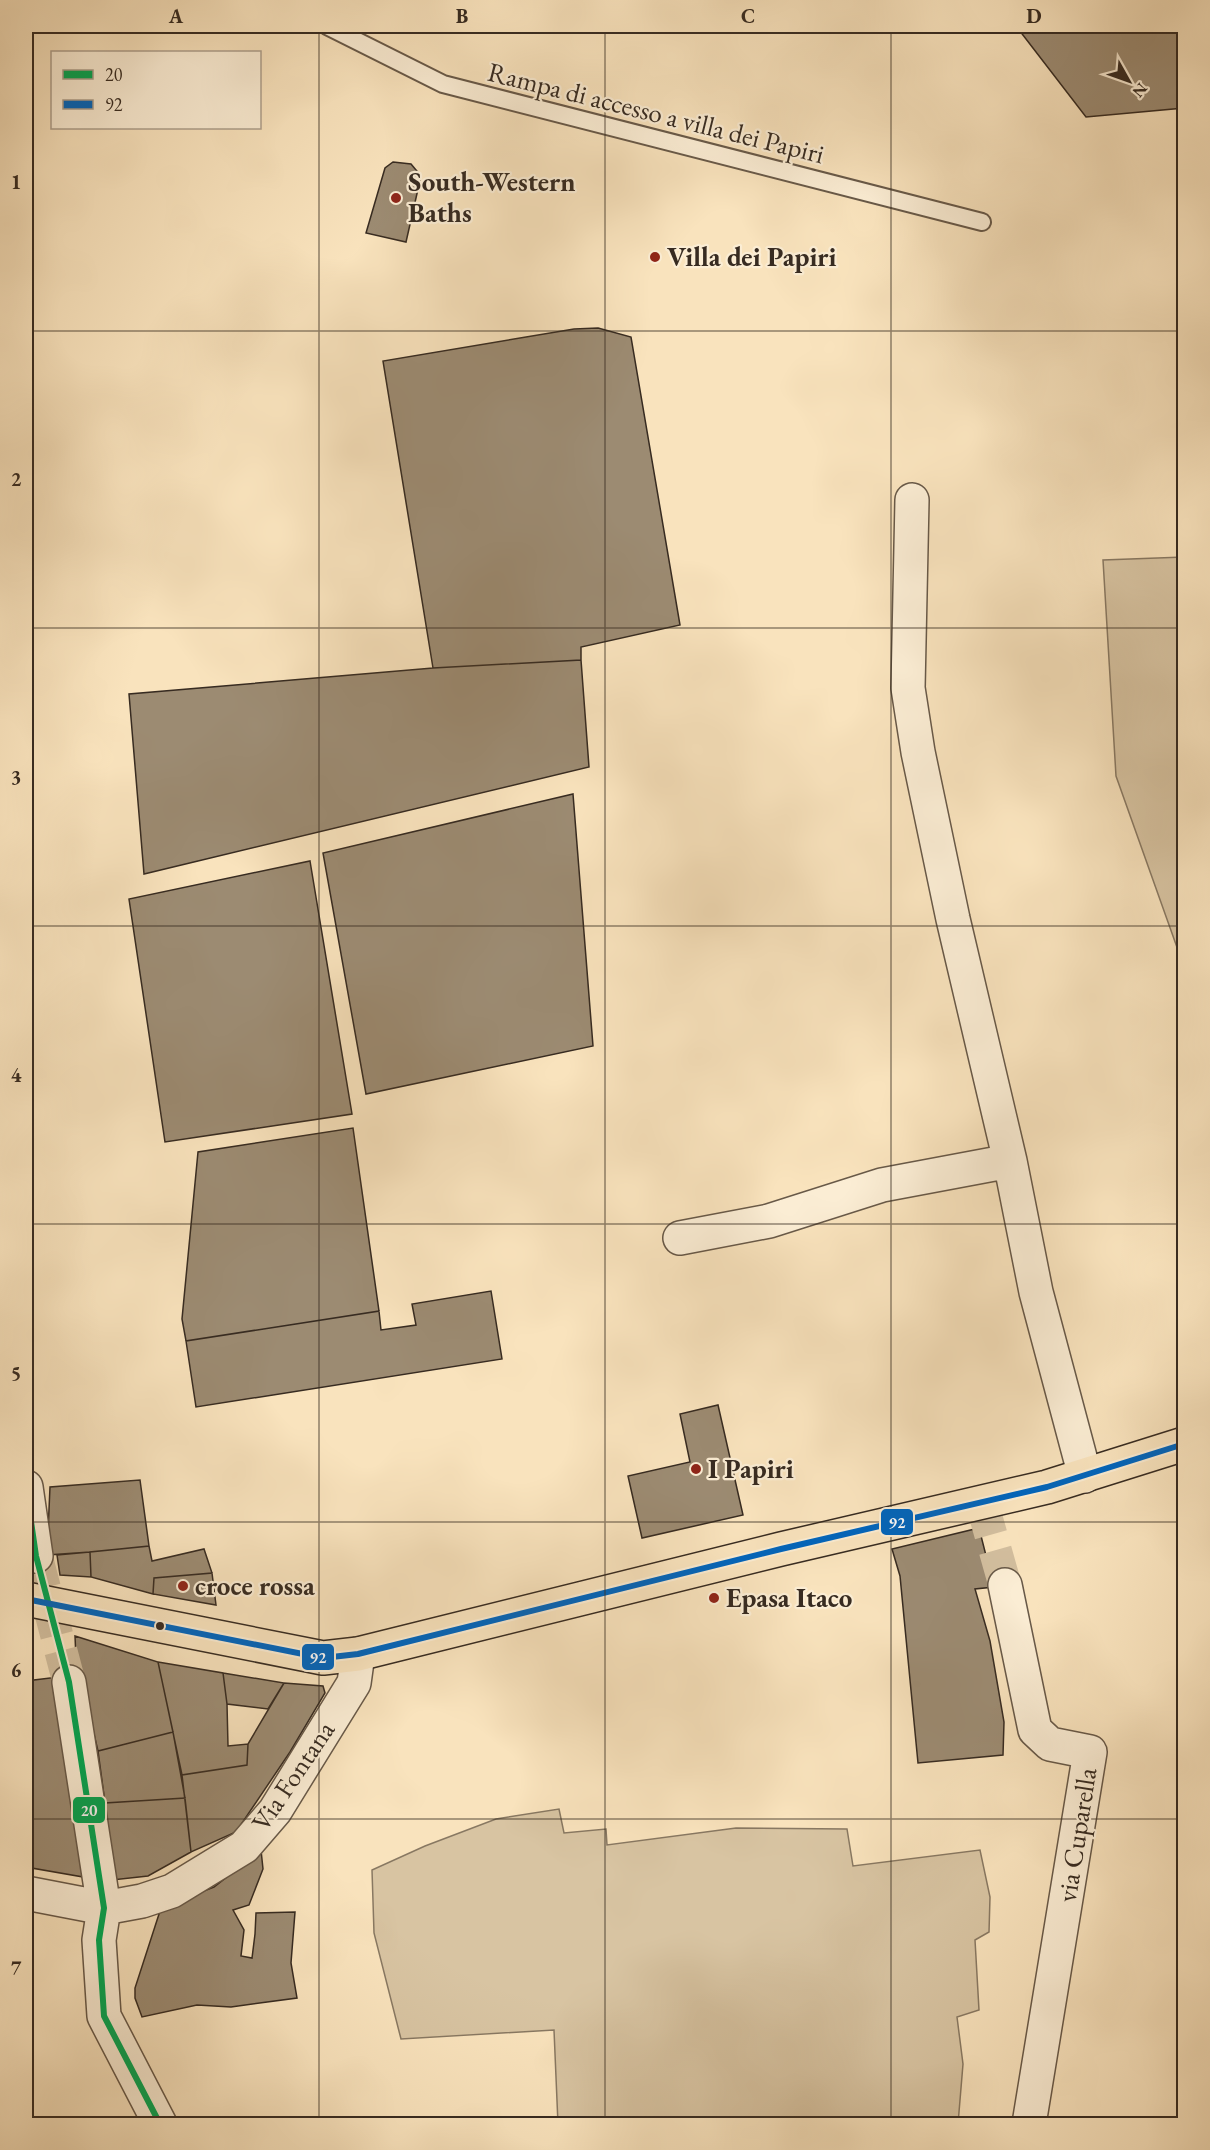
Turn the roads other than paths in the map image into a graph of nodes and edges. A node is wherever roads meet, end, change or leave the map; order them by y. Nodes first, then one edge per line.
1 (327, 26) edge
2 (982, 222) dead end
3 (912, 500) dead end
4 (1010, 1161) junction
5 (680, 1238) dead end
6 (1185, 1444) edge
7 (1085, 1476) junction
8 (26, 1487) edge
9 (36, 1556) tunnel mouth
10 (1005, 1586) tunnel mouth
11 (26, 1599) edge
12 (358, 1654) junction
13 (69, 1682) tunnel mouth
14 (26, 1893) edge
15 (104, 1908) junction
16 (160, 2124) edge
17 (1029, 2124) edge

1 - 2 lane, Rampa di accesso a villa dei Papiri
3 - 4 street
4 - 5 street
4 - 7 street
6 - 7 main road
7 - 12 main road
8 - 9 street
10 - 17 street, via Cuparella
11 - 12 main road
12 - 15 street, Via Fontana
13 - 15 street
14 - 15 street, Via Fontana
15 - 16 street

